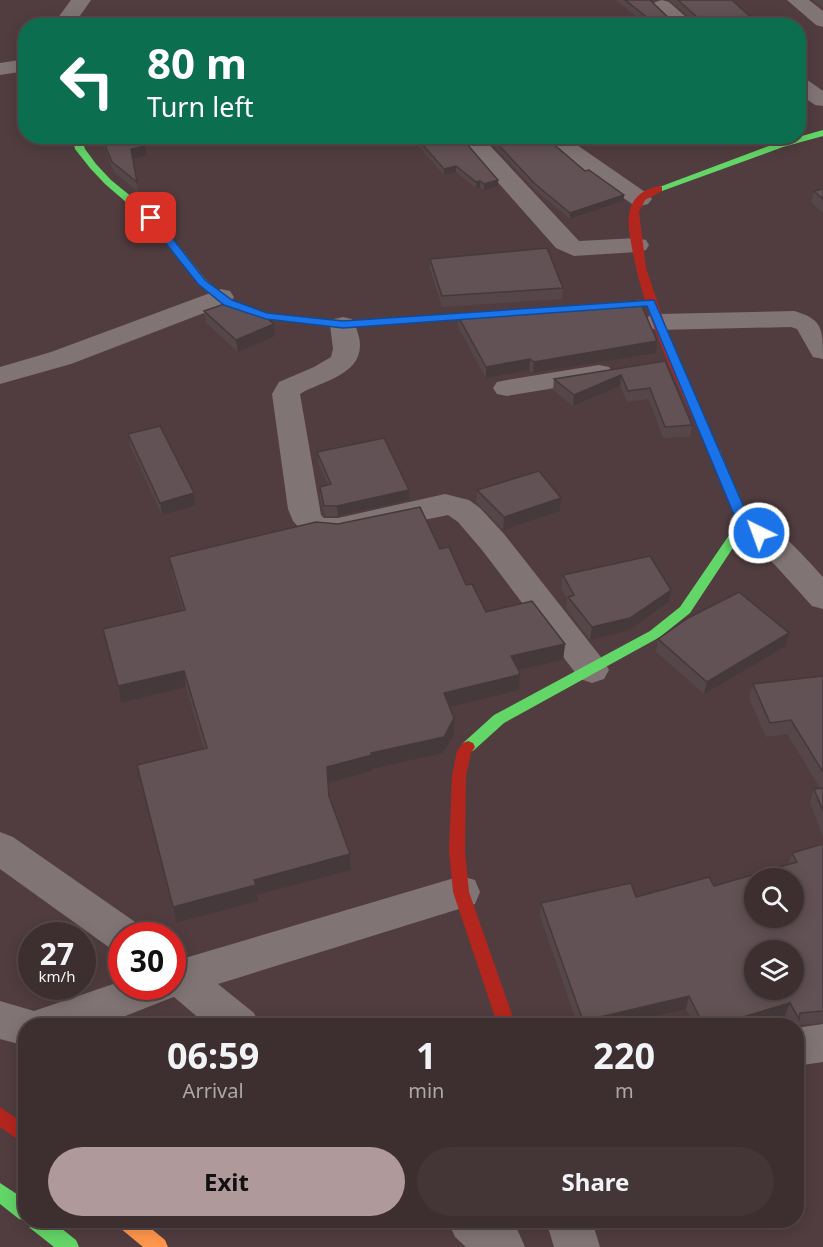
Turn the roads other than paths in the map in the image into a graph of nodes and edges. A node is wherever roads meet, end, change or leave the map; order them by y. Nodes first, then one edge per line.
1 (81, 0) edge
2 (797, 0) edge
3 (662, 6) dead end
4 (68, 18) edge
5 (676, 18) edge
6 (823, 21) edge
7 (18, 66) edge
8 (0, 69) edge
9 (806, 89) edge
10 (823, 100) edge
11 (823, 133) edge
12 (806, 138) edge
13 (78, 144) edge
14 (475, 144) edge
15 (560, 144) edge
16 (784, 144) edge
17 (640, 200) junction
18 (637, 245) junction
19 (221, 297) junction
20 (654, 312) junction
21 (343, 325) junction
22 (823, 351) edge
23 (619, 370) edge
24 (0, 376) edge
25 (507, 388) dead end
26 (744, 522) junction
27 (823, 598) edge
28 (592, 670) junction
29 (0, 848) edge
30 (461, 892) junction
31 (108, 925) edge
32 (186, 974) edge
33 (186, 990) edge
34 (117, 1000) edge
35 (72, 1018) edge
36 (227, 1018) edge
37 (504, 1018) edge
38 (0, 1020) edge
39 (18, 1025) edge
40 (823, 1043) edge
41 (804, 1046) edge
42 (0, 1116) edge
43 (18, 1131) edge
44 (0, 1192) edge
45 (18, 1206) edge
46 (46, 1228) edge
47 (135, 1228) edge
48 (479, 1228) edge
49 (570, 1228) edge
50 (69, 1247) edge
51 (158, 1247) edge
52 (502, 1247) edge
53 (577, 1247) edge

1 - 4 street
2 - 6 street
3 - 5 street
7 - 8 street
9 - 10 street
11 - 12 street
13 - 19 street
14 - 18 street
15 - 17 street
16 - 17 street
17 - 18 street
18 - 20 street
19 - 21 street
19 - 24 street
20 - 21 street
20 - 22 street
20 - 26 street
21 - 28 street
23 - 25 street
26 - 27 street
26 - 28 street
28 - 30 street
29 - 31 street
30 - 32 street
30 - 37 street
33 - 36 street
34 - 35 street
38 - 39 street
40 - 41 street
42 - 43 street
44 - 45 street
46 - 50 street
47 - 51 street
48 - 52 street
49 - 53 street

